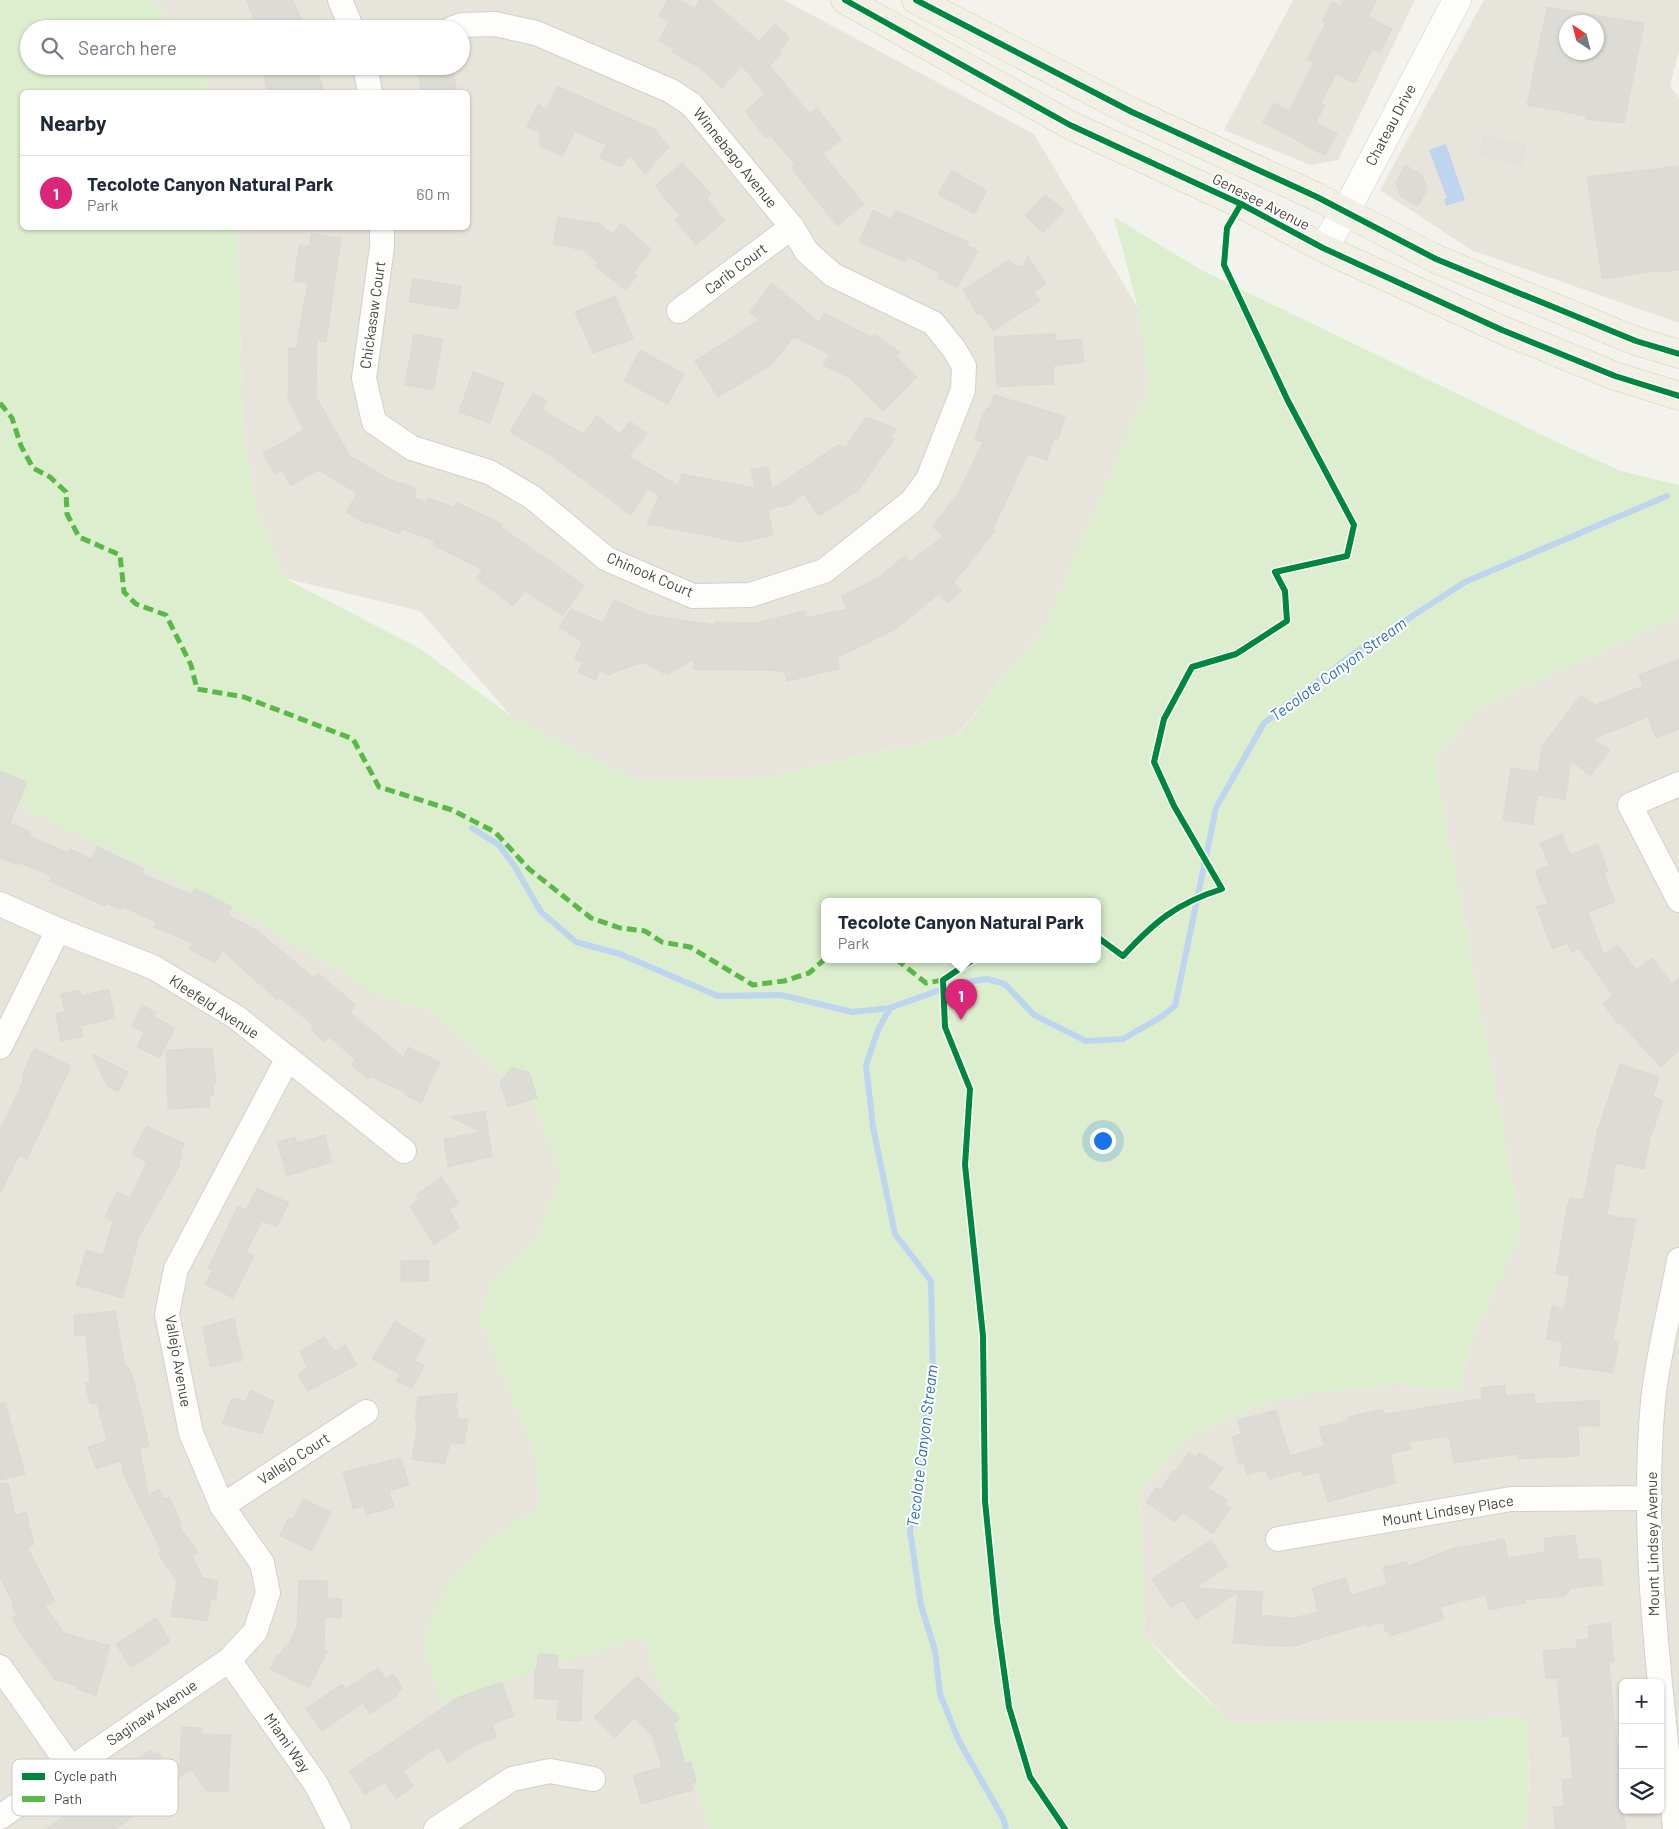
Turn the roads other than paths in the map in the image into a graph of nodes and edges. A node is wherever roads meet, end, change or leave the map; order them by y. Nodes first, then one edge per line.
1 (340, 0) edge
2 (845, 0) edge
3 (916, 0) edge
4 (1457, 0) edge
5 (348, 20) edge
6 (470, 26) edge
7 (367, 75) edge
8 (370, 90) edge
9 (1346, 211) junction
10 (792, 227) junction
11 (382, 230) edge
12 (1323, 248) junction
13 (679, 311) dead end
14 (954, 349) joint
15 (1679, 354) edge
16 (1679, 396) edge
17 (462, 465) joint
18 (1679, 784) edge
19 (1679, 900) edge
20 (0, 904) edge
21 (58, 930) junction
22 (0, 1047) edge
23 (288, 1058) junction
24 (404, 1150) dead end
25 (1679, 1260) edge
26 (366, 1412) dead end
27 (1650, 1498) junction
28 (222, 1506) junction
29 (1278, 1539) dead end
30 (229, 1660) junction
31 (0, 1667) edge
32 (65, 1759) edge
33 (84, 1759) edge
34 (593, 1779) dead end
35 (12, 1809) edge
36 (0, 1817) edge
37 (340, 1829) edge
38 (436, 1829) edge
39 (1675, 1829) edge

1 - 5 street
2 - 12 main road, Genesee Avenue
3 - 9 main road, Genesee Avenue
4 - 9 street, Chateau Drive
6 - 10 street, Winnebago Avenue
7 - 8 street
9 - 12 street, Chateau Drive
9 - 15 main road, Genesee Avenue
10 - 13 street, Carib Court
10 - 14 street, Winnebago Avenue
11 - 17 street, Chickasaw Court
12 - 16 main road, Genesee Avenue
14 - 17 street, Chinook Court
18 - 19 street
20 - 21 street, Kleefeld Avenue
21 - 22 street
21 - 23 street, Kleefeld Avenue
23 - 24 street, Kleefeld Avenue
23 - 28 street, Vallejo Avenue
25 - 27 street, Mount Lindsey Avenue
26 - 28 street, Vallejo Court
27 - 29 street, Mount Lindsey Place
27 - 39 street, Mount Lindsey Avenue
28 - 30 street, Vallejo Avenue
30 - 33 street, Saginaw Avenue
30 - 37 street, Miami Way
31 - 32 street
34 - 38 street
35 - 36 street, Saginaw Avenue

